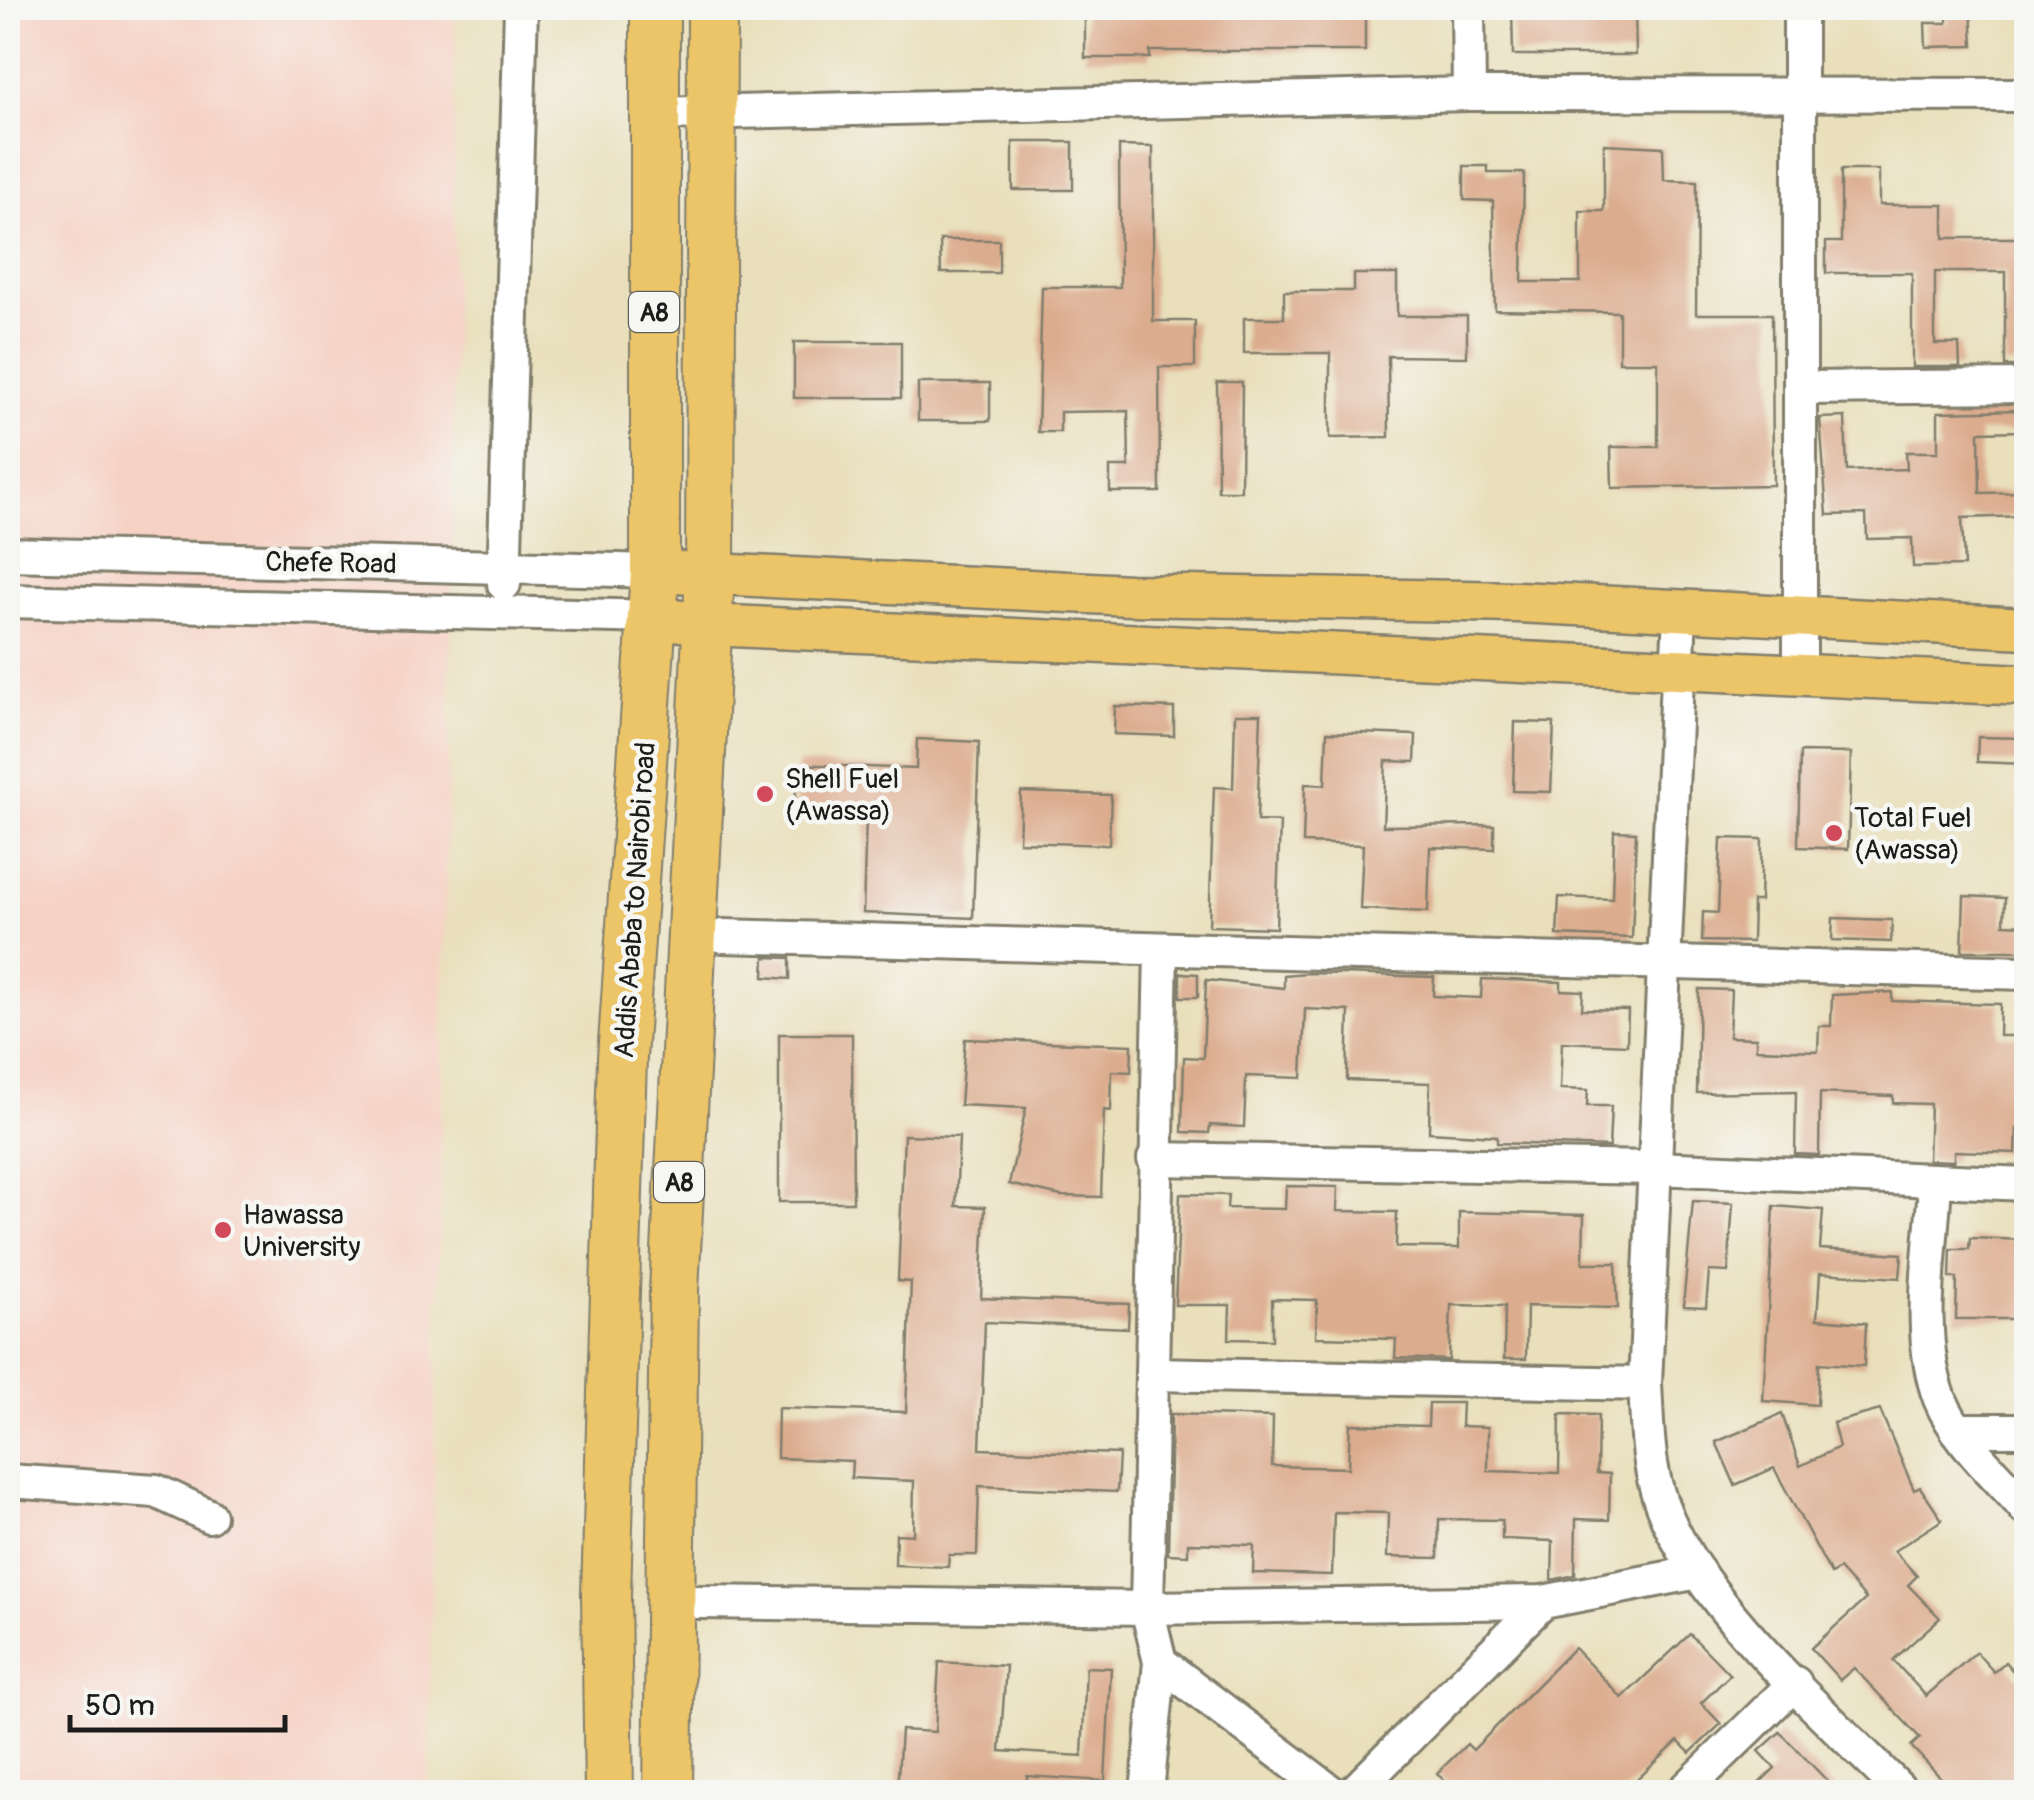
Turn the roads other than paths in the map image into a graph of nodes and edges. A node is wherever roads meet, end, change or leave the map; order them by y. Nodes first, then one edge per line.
1 (521, 8) edge
2 (655, 8) edge
3 (712, 8) edge
4 (1468, 8) edge
5 (1800, 8) edge
6 (1469, 94) junction
7 (1802, 96) junction
8 (2026, 96) edge
9 (710, 113) junction
10 (653, 114) junction
11 (2026, 386) edge
12 (1802, 388) junction
13 (8, 554) edge
14 (504, 566) junction
15 (710, 573) junction
16 (654, 594) junction
17 (8, 602) edge
18 (503, 613) junction
19 (1680, 613) junction
20 (1799, 616) junction
21 (708, 625) junction
22 (2026, 628) edge
23 (1677, 666) junction
24 (1800, 674) junction
25 (2026, 685) edge
26 (723, 936) dead end
27 (1161, 950) junction
28 (1666, 964) junction
29 (2026, 973) edge
30 (1154, 1159) junction
31 (1654, 1168) junction
32 (1934, 1182) junction
33 (2026, 1184) edge
34 (1152, 1374) junction
35 (1646, 1384) junction
36 (1958, 1430) junction
37 (2026, 1430) edge
38 (8, 1481) edge
39 (2026, 1509) edge
40 (209, 1516) dead end
41 (1698, 1572) junction
42 (698, 1602) dead end
43 (1543, 1602) junction
44 (1148, 1608) junction
45 (1160, 1662) junction
46 (1796, 1683) junction
47 (608, 1792) edge
48 (668, 1792) edge
49 (1147, 1792) edge
50 (1331, 1792) edge
51 (1354, 1792) edge
52 (1683, 1792) edge
53 (1902, 1792) edge

1 - 14 street
2 - 10 highway, Addis Ababa to Nairobi road / A8
3 - 9 highway, Addis Ababa to Nairobi road / A8
4 - 6 street
5 - 7 street
6 - 7 street
6 - 9 street
7 - 8 street
7 - 12 street
9 - 10 street
9 - 15 highway, Addis Ababa to Nairobi road / A8
10 - 16 highway, Addis Ababa to Nairobi road / A8
11 - 12 street
12 - 20 street
13 - 14 street, Chefe Road
14 - 16 street, Chefe Road
14 - 18 street
15 - 16 main road
15 - 19 main road
15 - 21 highway, Addis Ababa to Nairobi road / A8
16 - 18 street, Chefe Road
16 - 21 main road
16 - 47 highway, Addis Ababa to Nairobi road / A8
17 - 18 street, Chefe Road
19 - 20 main road
19 - 23 street
20 - 22 main road
20 - 24 street
21 - 23 main road
21 - 48 highway, Addis Ababa to Nairobi road / A8
23 - 24 main road
23 - 28 street
24 - 25 main road
26 - 27 street
27 - 28 street
27 - 30 street
28 - 29 street
28 - 31 street
30 - 31 street
30 - 34 street
31 - 32 street
31 - 35 street
32 - 33 street
32 - 36 street
34 - 35 street
34 - 44 street
35 - 41 street
36 - 37 street
36 - 39 street
38 - 40 street
41 - 43 street
41 - 46 street
42 - 44 street
43 - 44 street
43 - 51 street
44 - 45 street
45 - 49 street
45 - 50 street
46 - 52 street
46 - 53 street

